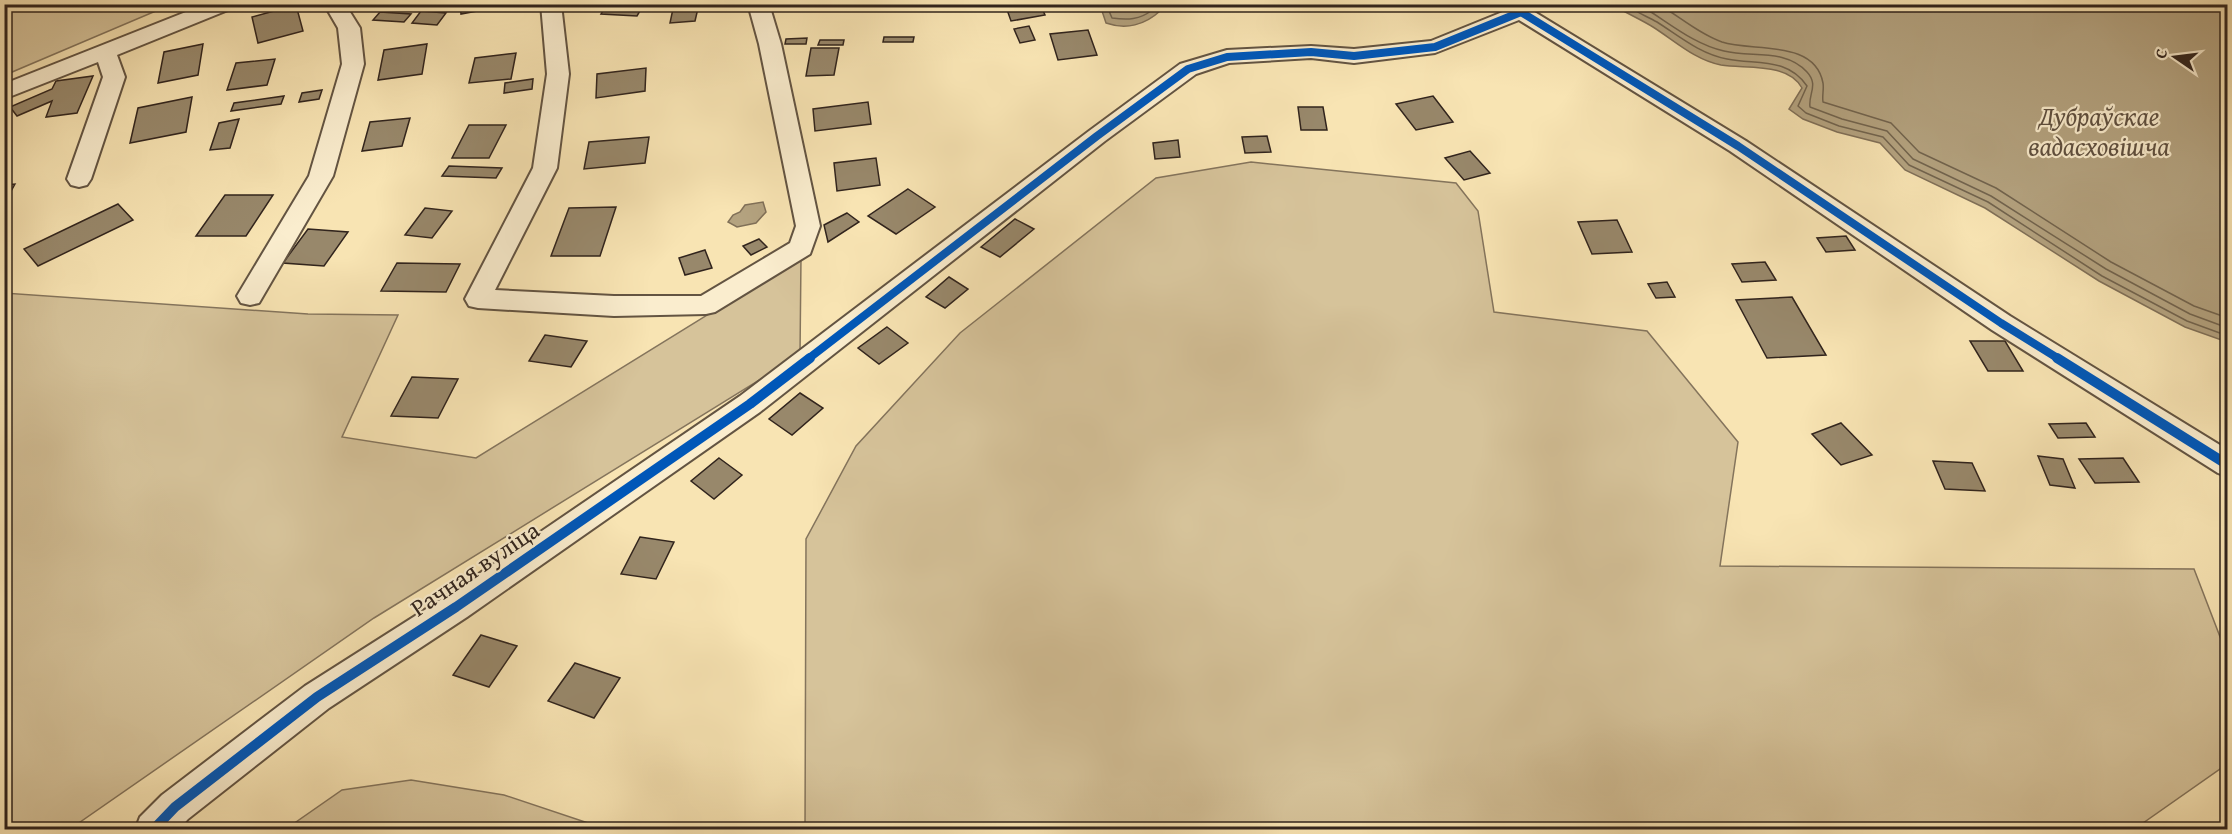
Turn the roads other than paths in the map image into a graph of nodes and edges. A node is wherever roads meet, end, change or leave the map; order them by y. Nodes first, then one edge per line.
1 (226, 4) edge
2 (334, 4) edge
3 (551, 4) edge
4 (758, 4) edge
5 (1514, 8) edge
6 (105, 51) junction
7 (4, 92) edge
8 (79, 179) dead end
9 (250, 296) dead end
10 (2228, 465) edge
11 (153, 830) edge

1 - 6 street
2 - 9 street
3 - 4 street
5 - 10 street
5 - 11 street, Рачная вуліца
6 - 7 street
6 - 8 street

